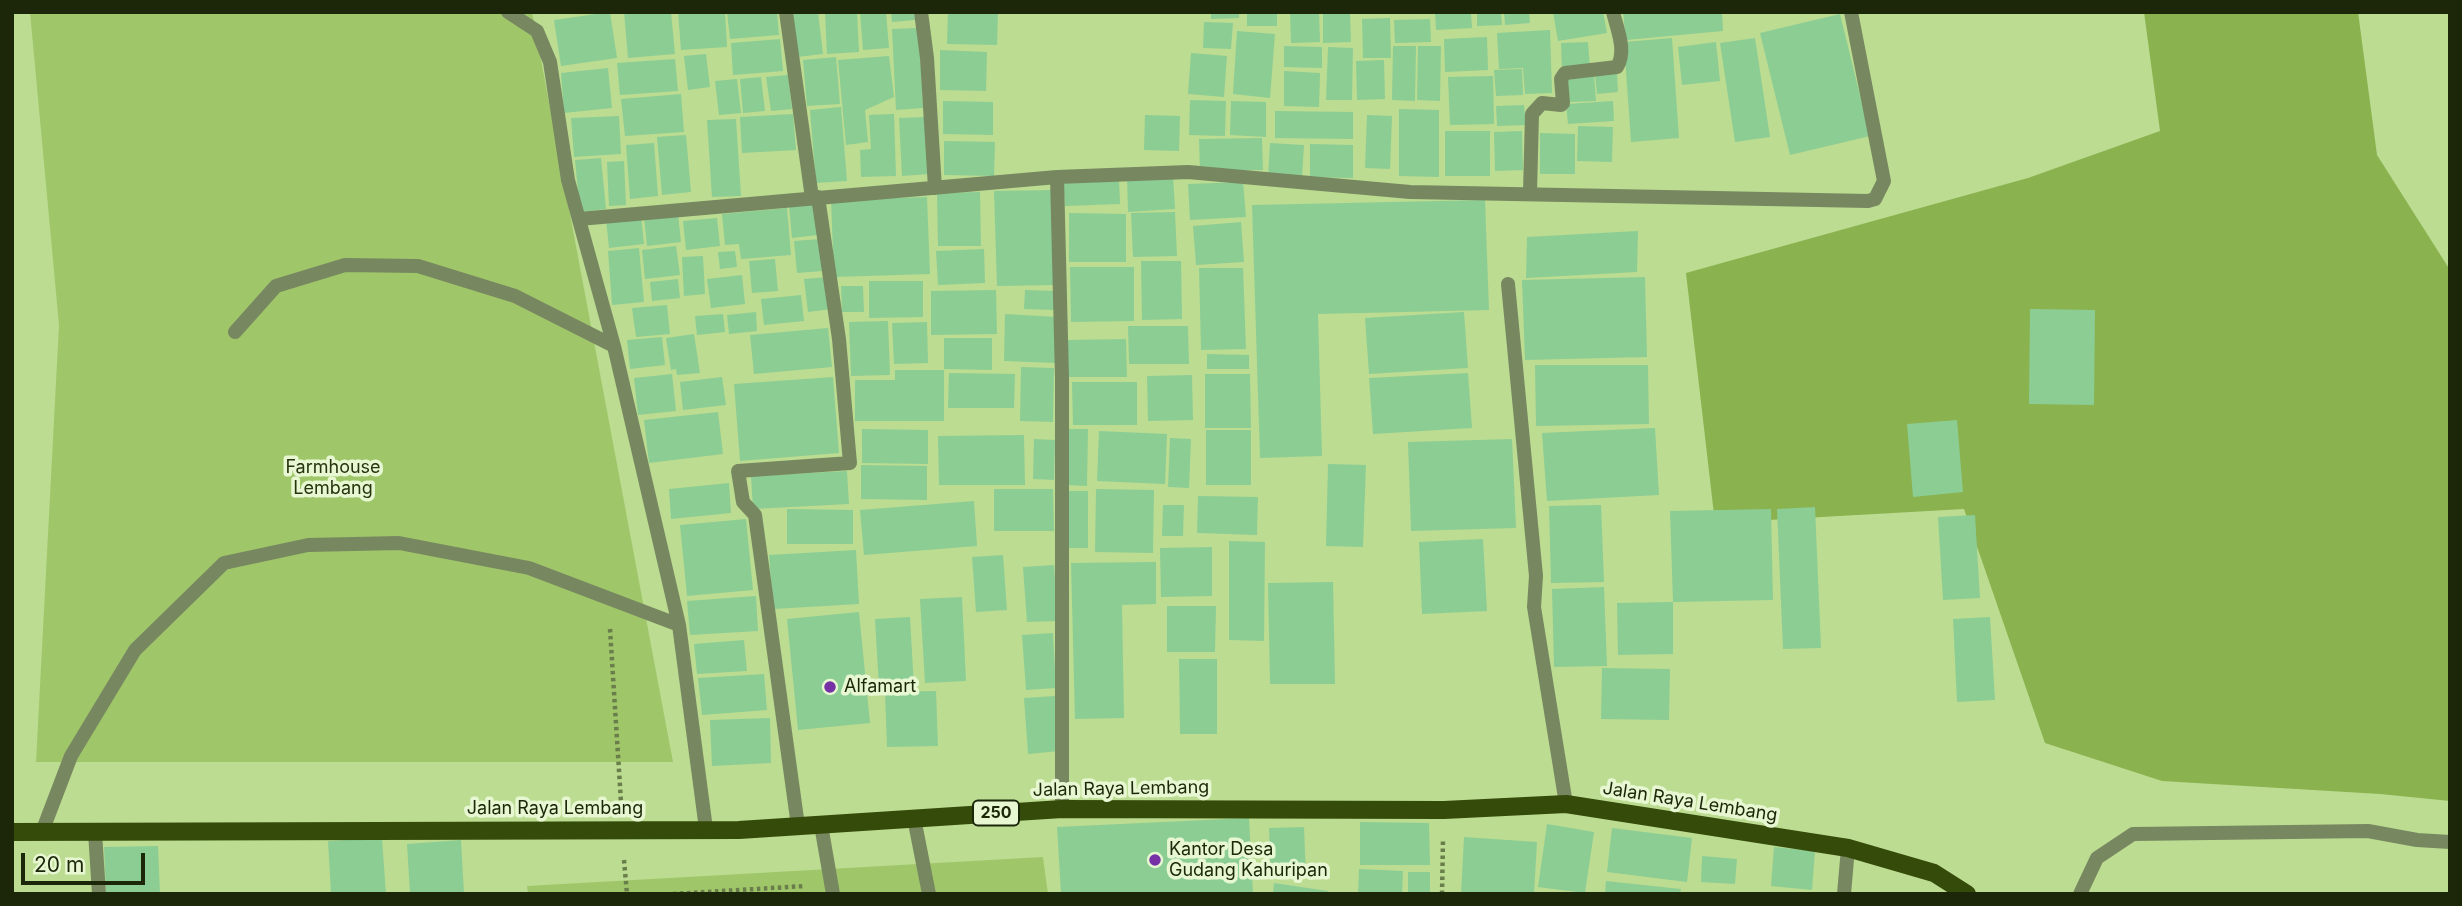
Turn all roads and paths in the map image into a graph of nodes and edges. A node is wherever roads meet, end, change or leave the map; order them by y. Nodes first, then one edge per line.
1 (508, 12) edge
2 (786, 12) edge
3 (921, 12) edge
4 (1613, 12) edge
5 (1852, 12) edge
6 (1058, 177) junction
7 (935, 188) junction
8 (1530, 193) junction
9 (815, 198) junction
10 (579, 219) junction
11 (1508, 284) dead end
12 (235, 332) dead end
13 (614, 346) junction
14 (608, 597) junction
15 (679, 625) junction
16 (620, 785) dead end
17 (1566, 804) junction
18 (1062, 809) junction
19 (1444, 810) junction
20 (914, 818) junction
21 (821, 825) junction
22 (798, 826) junction
23 (706, 829) junction
24 (12, 832) edge
25 (41, 832) junction
26 (95, 832) junction
27 (2450, 842) edge
28 (1848, 848) junction
29 (832, 889) edge
30 (699, 892) edge
31 (99, 894) edge
32 (673, 894) edge
33 (929, 894) edge
34 (1442, 894) edge
35 (1844, 894) edge
36 (1966, 894) edge
37 (2080, 894) edge

1 - 10 street
2 - 9 street
3 - 7 street
4 - 8 street
5 - 8 street
6 - 7 street
6 - 8 street
6 - 18 street
7 - 9 street
9 - 10 street
9 - 22 street
10 - 13 street
11 - 17 street
12 - 13 street
13 - 15 street
14 - 15 street
14 - 16 path
14 - 25 street
15 - 23 street
17 - 19 main road, Jalan Raya Lembang / 250
17 - 28 main road, Jalan Raya Lembang / 250
18 - 19 main road, Jalan Raya Lembang / 250
18 - 20 main road, Jalan Raya Lembang / 250
19 - 34 path
20 - 21 main road, Jalan Raya Lembang / 250
20 - 33 street
21 - 22 main road, Jalan Raya Lembang / 250
21 - 29 street
22 - 23 main road, Jalan Raya Lembang / 250
23 - 26 main road, Jalan Raya Lembang / 250
24 - 25 main road, Jalan Raya Lembang / 250
25 - 26 main road, Jalan Raya Lembang / 250
26 - 31 street
27 - 37 street
28 - 35 street
28 - 36 main road, Jalan Raya Lembang / 250
29 - 30 path
30 - 32 path

